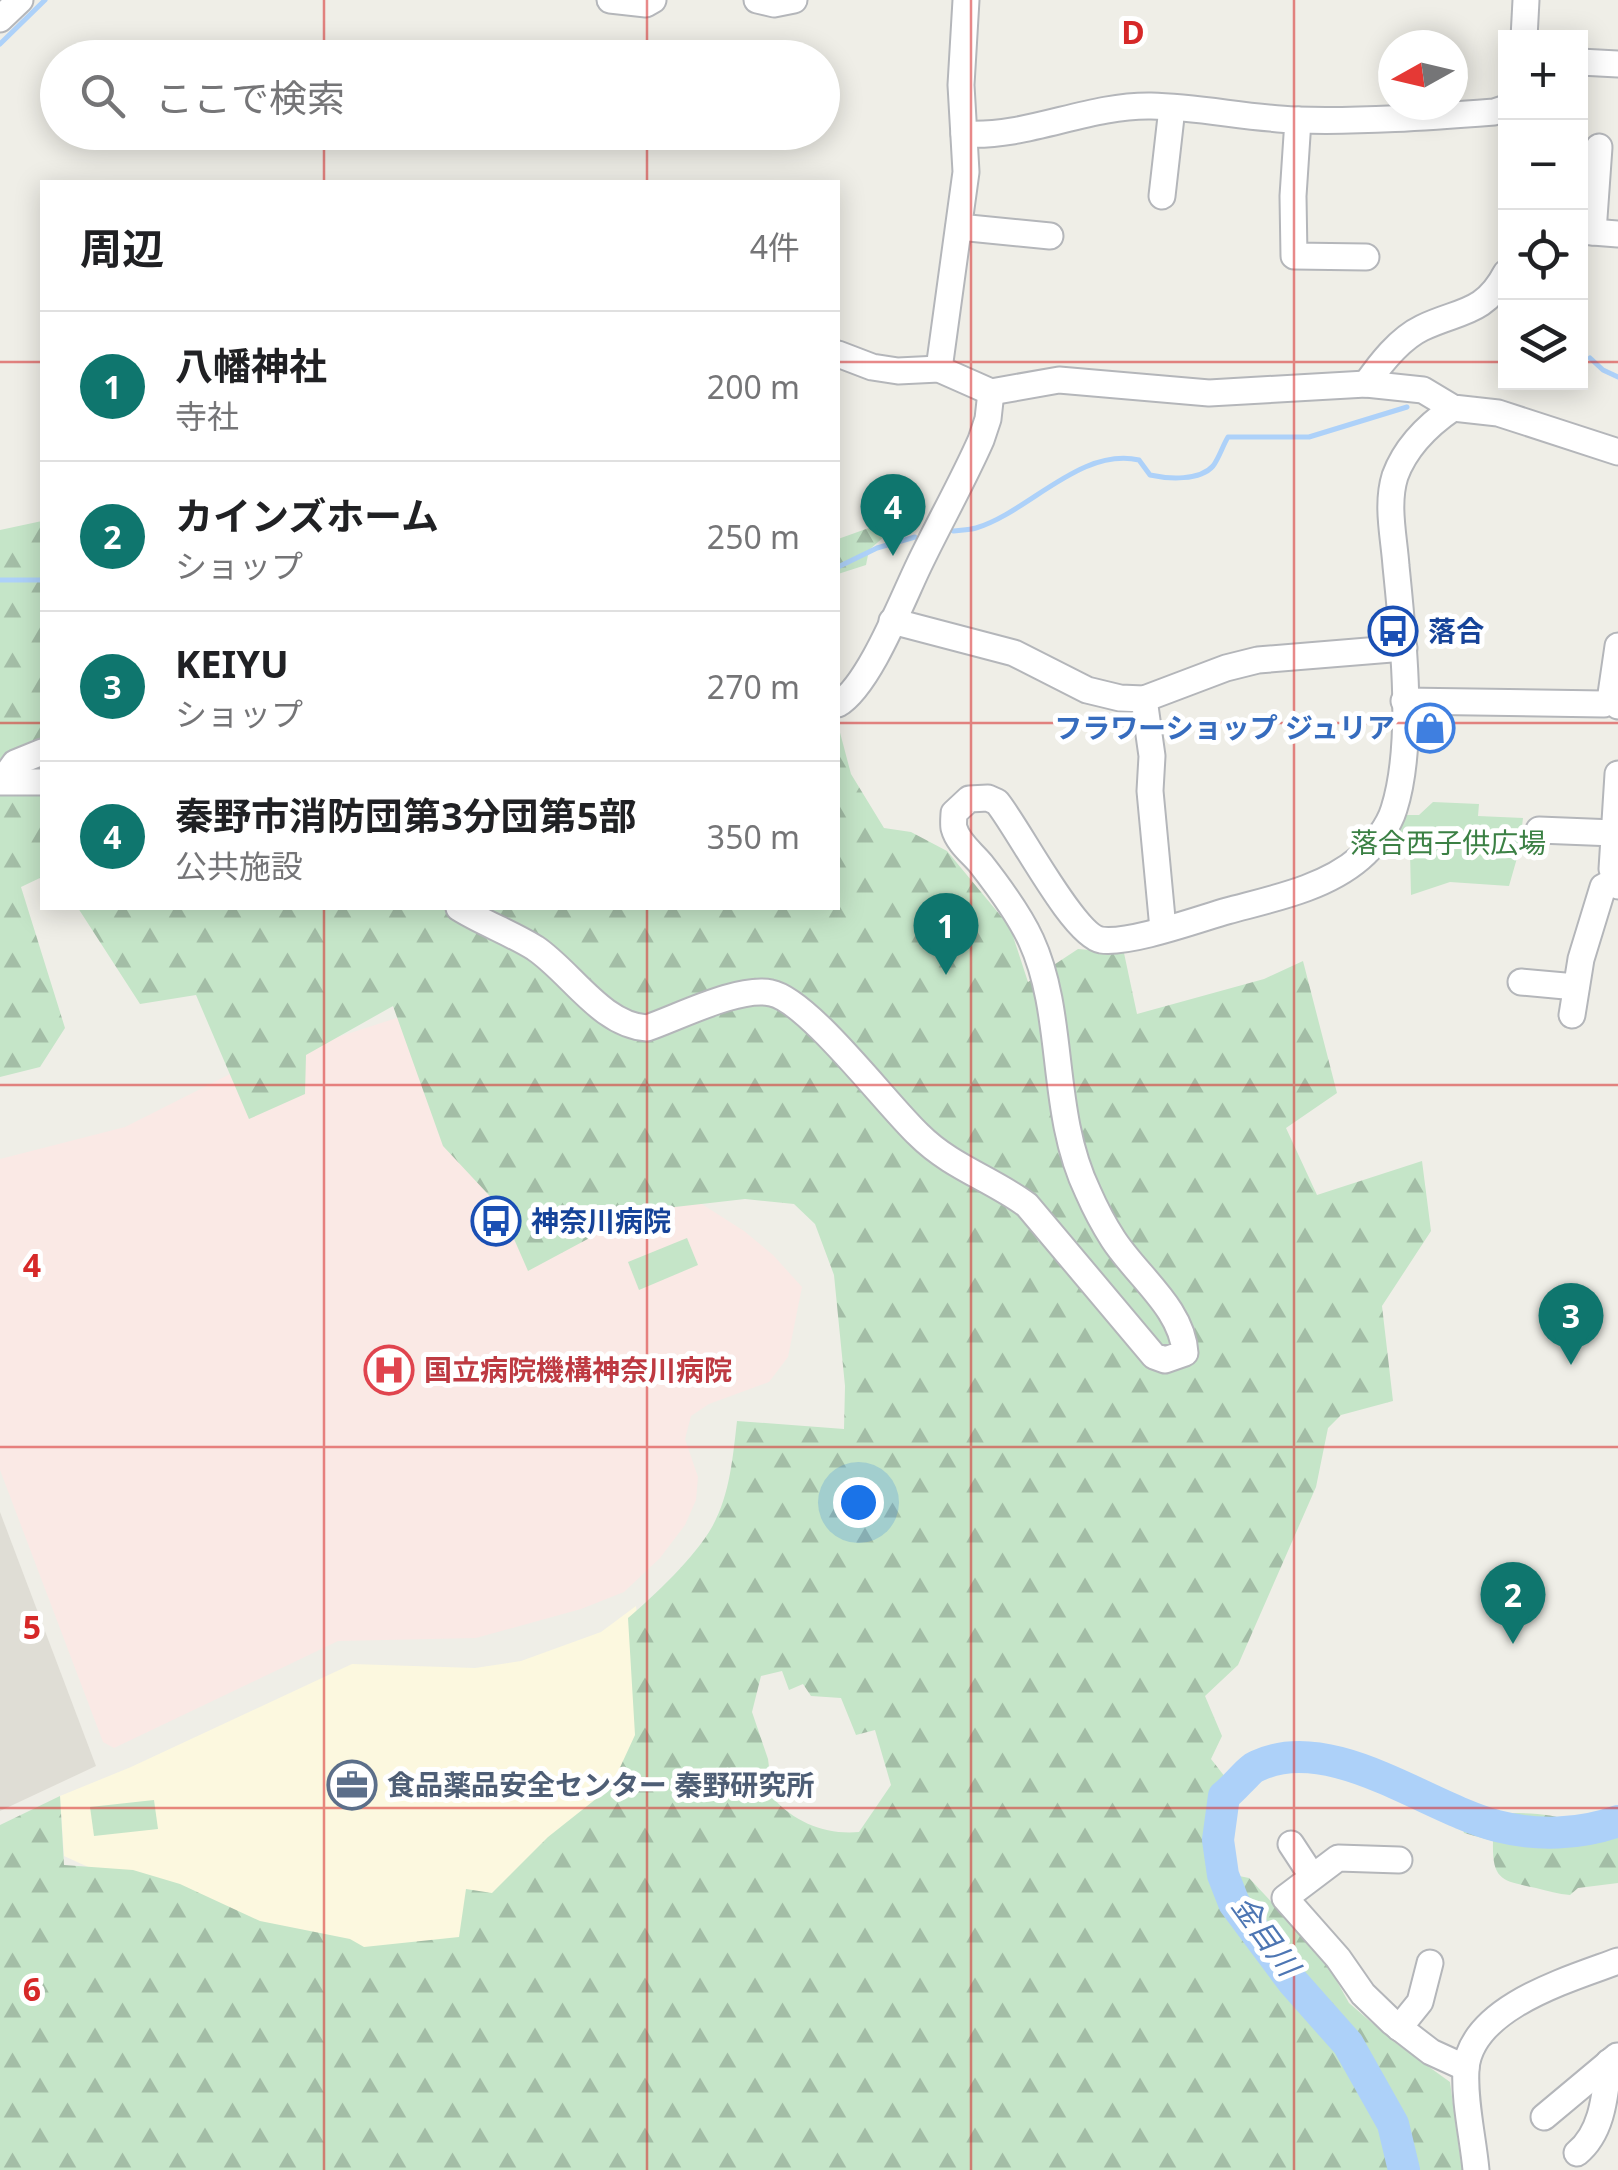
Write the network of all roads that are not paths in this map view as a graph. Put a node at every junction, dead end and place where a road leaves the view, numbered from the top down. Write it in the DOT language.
graph roads {
  1 [pos="20,0"];
  2 [pos="610,0"];
  3 [pos="652,0"];
  4 [pos="757,0"];
  5 [pos="794,0"];
  6 [pos="966,0"];
  7 [pos="1526,0"];
  8 [pos="0,20"];
  9 [pos="1524,30"];
  10 [pos="1588,62"];
  11 [pos="1618,64"];
  12 [pos="1172,108"];
  13 [pos="1498,111"];
  14 [pos="1298,120"];
  15 [pos="964,134"];
  16 [pos="1599,147"];
  17 [pos="1162,196"];
  18 [pos="959,227"];
  19 [pos="1597,232"];
  20 [pos="1050,236"];
  21 [pos="1366,258"];
  22 [pos="1498,287"];
  23 [pos="840,355"];
  24 [pos="939,370"];
  25 [pos="1366,384"];
  26 [pos="991,392"];
  27 [pos="1453,408"];
  28 [pos="1618,452"];
  29 [pos="892,621"];
  30 [pos="962,641"];
  31 [pos="1618,646"];
  32 [pos="1404,648"];
  33 [pos="881,649"];
  34 [pos="1144,699"];
  35 [pos="1404,701"];
  36 [pos="840,702"];
  37 [pos="1617,703"];
  38 [pos="40,753"];
  39 [pos="1618,774"];
  40 [pos="1,781"];
  41 [pos="40,782"];
  42 [pos="1539,830"];
  43 [pos="1614,833"];
  44 [pos="1616,883"];
  45 [pos="463,910"];
  46 [pos="1163,929"];
  47 [pos="1521,982"];
  48 [pos="1576,988"];
  49 [pos="1572,1014"];
  50 [pos="1291,1844"];
  51 [pos="1399,1860"];
  52 [pos="1312,1876"];
  53 [pos="1618,1961"];
  54 [pos="1431,1964"];
  55 [pos="1399,2028"];
  56 [pos="1614,2059"];
  57 [pos="1466,2068"];
  58 [pos="1544,2116"];
  59 [pos="1577,2154"];
  60 [pos="1476,2170"];
  1 -- 8 [label="street"];
  2 -- 3 [label="street"];
  4 -- 5 [label="street"];
  6 -- 15 [label="street"];
  7 -- 9 [label="street"];
  10 -- 11 [label="street"];
  12 -- 14 [label="street"];
  12 -- 15 [label="street"];
  12 -- 17 [label="street"];
  13 -- 14 [label="street"];
  14 -- 21 [label="street"];
  15 -- 18 [label="street"];
  16 -- 19 [label="street"];
  18 -- 20 [label="street"];
  18 -- 24 [label="street"];
  22 -- 25 [label="street"];
  23 -- 24 [label="street"];
  24 -- 26 [label="street"];
  25 -- 26 [label="street"];
  25 -- 27 [label="street"];
  26 -- 29 [label="street"];
  27 -- 28 [label="street"];
  27 -- 32 [label="street"];
  29 -- 30 [label="street"];
  29 -- 33 [label="street"];
  30 -- 33 [label="street"];
  30 -- 34 [label="street"];
  31 -- 37 [label="street"];
  32 -- 34 [label="street"];
  32 -- 35 [label="street"];
  33 -- 36 [label="street"];
  34 -- 46 [label="street"];
  35 -- 37 [label="street"];
  35 -- 46 [label="street"];
  38 -- 40 [label="street"];
  39 -- 43 [label="street"];
  40 -- 41 [label="street"];
  42 -- 43 [label="street"];
  43 -- 44 [label="street"];
  44 -- 48 [label="street"];
  45 -- 46 [label="street"];
  47 -- 48 [label="street"];
  48 -- 49 [label="street"];
  50 -- 52 [label="street"];
  51 -- 52 [label="street"];
  52 -- 55 [label="street"];
  53 -- 57 [label="street"];
  54 -- 55 [label="street"];
  55 -- 57 [label="street"];
  56 -- 58 [label="street"];
  56 -- 59 [label="street"];
  57 -- 60 [label="street"];
}
